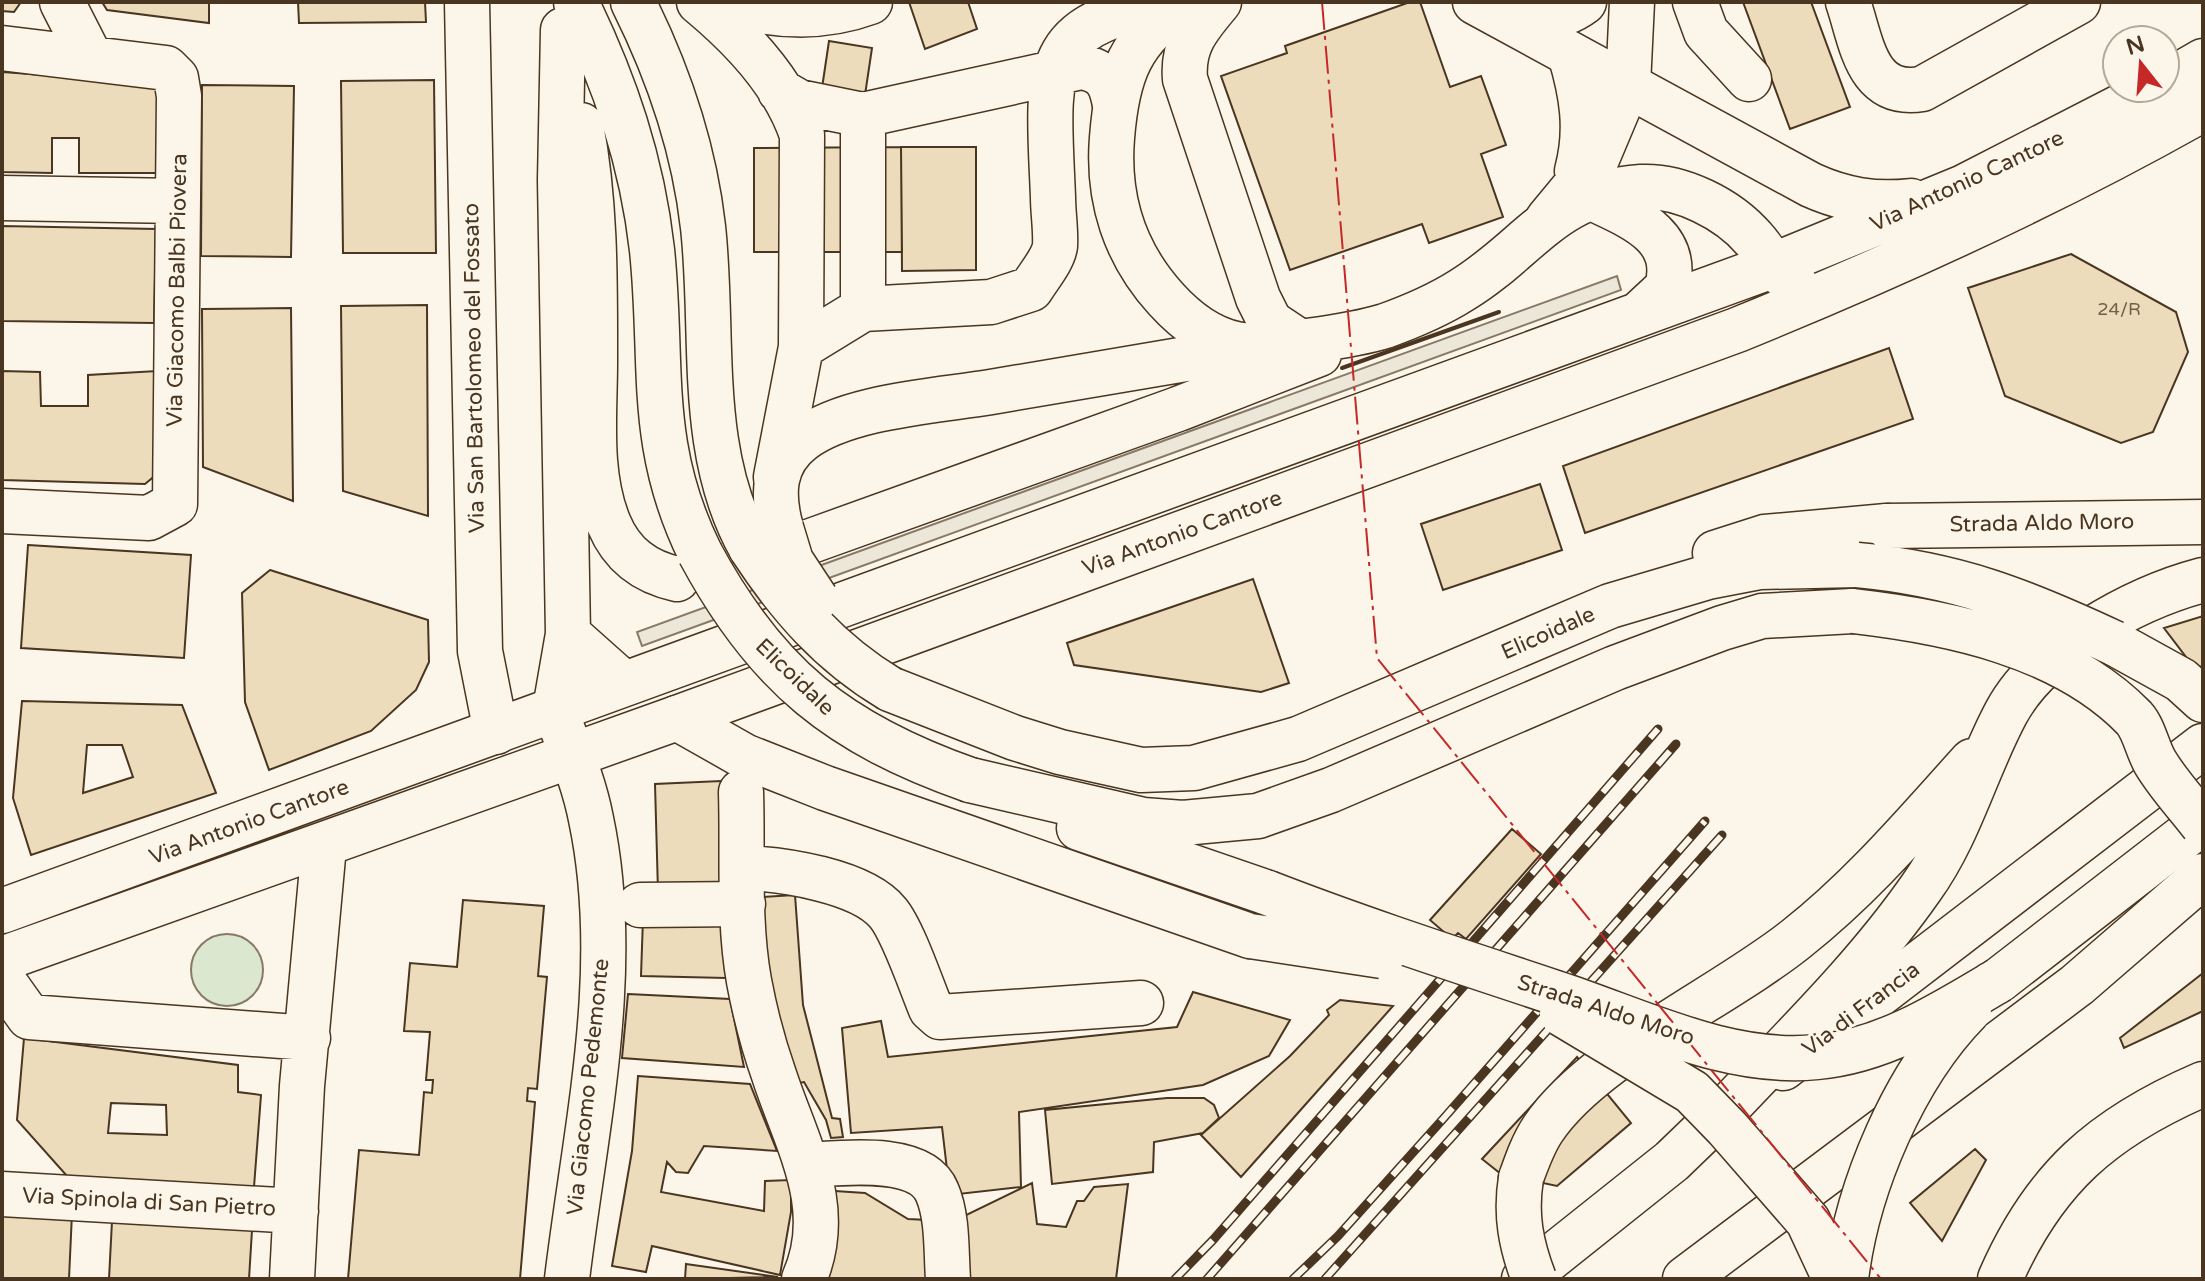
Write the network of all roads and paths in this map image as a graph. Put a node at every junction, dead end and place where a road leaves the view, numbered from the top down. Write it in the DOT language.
graph roads {
  1 [pos="62,2"];
  2 [pos="467,2"];
  3 [pos="633,2"];
  4 [pos="699,2"];
  5 [pos="723,2"];
  6 [pos="870,2"];
  7 [pos="1184,2"];
  8 [pos="1219,2"];
  9 [pos="1584,2"];
  10 [pos="1632,2"];
  11 [pos="1695,2"];
  12 [pos="1848,2"];
  13 [pos="2078,2"];
  14 [pos="1487,8"];
  15 [pos="566,11"];
  16 [pos="2,48"];
  17 [pos="1570,54"];
  18 [pos="90,57"];
  19 [pos="2203,61"];
  20 [pos="1053,72"];
  21 [pos="2181,74"];
  22 [pos="1749,79"];
  23 [pos="1628,85"];
  24 [pos="780,91"];
  25 [pos="2126,104"];
  26 [pos="1115,105"];
  27 [pos="2203,109"];
  28 [pos="863,115"];
  29 [pos="1964,187"];
  30 [pos="2,198"];
  31 [pos="178,201"];
  32 [pos="1571,203"];
  33 [pos="1772,266"];
  34 [pos="1850,284"];
  35 [pos="863,309"];
  36 [pos="1638,315"];
  37 [pos="1384,326"];
  38 [pos="1280,343"];
  39 [pos="801,347"];
  40 [pos="776,477"];
  41 [pos="2,511"];
  42 [pos="2203,522"];
  43 [pos="781,539"];
  44 [pos="688,566"];
  45 [pos="2186,585"];
  46 [pos="1597,612"];
  47 [pos="568,634"];
  48 [pos="623,683"];
  49 [pos="2203,700"];
  50 [pos="555,709"];
  51 [pos="677,718"];
  52 [pos="496,732"];
  53 [pos="1995,735"];
  54 [pos="2203,746"];
  55 [pos="572,756"];
  56 [pos="512,777"];
  57 [pos="970,780"];
  58 [pos="741,792"];
  59 [pos="2203,824"];
  60 [pos="324,846"];
  61 [pos="2203,876"];
  62 [pos="743,886"];
  63 [pos="5,902"];
  64 [pos="640,905"];
  65 [pos="2,959"];
  66 [pos="1493,972"];
  67 [pos="2,979"];
  68 [pos="1999,980"];
  69 [pos="1141,1003"];
  70 [pos="308,1038"];
  71 [pos="2203,1084"];
  72 [pos="1728,1107"];
  73 [pos="1856,1152"];
  74 [pos="809,1165"];
  75 [pos="2,1194"];
  76 [pos="296,1211"];
  77 [pos="292,1279"];
  78 [pos="567,1279"];
  79 [pos="804,1279"];
  80 [pos="948,1279"];
  81 [pos="1524,1279"];
  82 [pos="1534,1279"];
  83 [pos="1685,1279"];
  84 [pos="1840,1279"];
  85 [pos="2000,1279"];
  1 -- 18 [label="main road"];
  2 -- 52 [label="main road, Via San Bartolomeo del Fossato"];
  3 -- 43 [label="main road, Elicoidale"];
  4 -- 24 [label="main road"];
  5 -- 6 [label="main road"];
  7 -- 20 [label="main road"];
  7 -- 26 [label="main road"];
  8 -- 38 [label="main road"];
  9 -- 14 [label="main road"];
  10 -- 23 [label="main road"];
  11 -- 22 [label="main road"];
  12 -- 13 [label="main road"];
  14 -- 17 [label="main road"];
  15 -- 44 [label="main road, Elicoidale"];
  15 -- 44 [label="main road"];
  15 -- 47 [label="main road"];
  16 -- 18 [label="main road, Via Giacomo Balbi Piovera"];
  17 -- 23 [label="main road"];
  17 -- 32 [label="main road"];
  18 -- 31 [label="main road, Via Giacomo Balbi Piovera"];
  19 -- 21 [label="main road"];
  20 -- 26 [label="main road"];
  20 -- 28 [label="main road"];
  20 -- 35 [label="main road"];
  23 -- 29 [label="main road"];
  23 -- 32 [label="main road"];
  24 -- 28 [label="main road"];
  24 -- 39 [label="main road"];
  25 -- 29 [label="main road, Via Antonio Cantore"];
  26 -- 38 [label="main road"];
  27 -- 34 [label="main road, Via Antonio Cantore"];
  28 -- 35 [label="main road"];
  29 -- 33 [label="main road, Via Antonio Cantore"];
  30 -- 31 [label="main road"];
  31 -- 41 [label="main road, Via Giacomo Balbi Piovera"];
  32 -- 33 [label="main road"];
  32 -- 36 [label="main road"];
  32 -- 37 [label="main road"];
  33 -- 34 [label="main road, Via Antonio Cantore"];
  33 -- 36 [label="main road, Via Antonio Cantore"];
  34 -- 51 [label="main road, Via Antonio Cantore"];
  35 -- 39 [label="main road"];
  36 -- 48 [label="main road, Via Antonio Cantore"];
  37 -- 38 [label="main road"];
  37 -- 43 [label="main road"];
  38 -- 40 [label="main road"];
  39 -- 40 [label="main road"];
  40 -- 43 [label="main road"];
  42 -- 46 [label="main road, Strada Aldo Moro, bridge"];
  43 -- 46 [label="main road, Elicoidale, bridge"];
  44 -- 57 [label="main road, Elicoidale, bridge"];
  45 -- 53 [label="main road"];
  46 -- 49 [label="main road, Elicoidale, bridge"];
  47 -- 48 [label="main road"];
  47 -- 50 [label="main road"];
  48 -- 50 [label="main road, Via Antonio Cantore"];
  48 -- 51 [label="main road"];
  50 -- 52 [label="main road, Via Antonio Cantore"];
  50 -- 55 [label="main road, Via Giacomo Pedemonte"];
  51 -- 55 [label="main road, Via Antonio Cantore"];
  51 -- 66 [label="main road, bridge"];
  52 -- 56 [label="main road"];
  52 -- 63 [label="main road, Via Antonio Cantore"];
  53 -- 72 [label="main road"];
  53 -- 82 [label="main road, bridge"];
  54 -- 72 [label="main road, Via di Francia"];
  55 -- 56 [label="main road, Via Antonio Cantore"];
  55 -- 78 [label="main road, Via Giacomo Pedemonte"];
  56 -- 60 [label="main road, Via Antonio Cantore"];
  57 -- 59 [label="main road, bridge"];
  57 -- 66 [label="main road, Strada Aldo Moro, bridge"];
  58 -- 62 [label="main road"];
  59 -- 68 [label="main road, Strada Aldo Moro"];
  60 -- 65 [label="main road, Via Antonio Cantore"];
  60 -- 70 [label="main road"];
  61 -- 73 [label="main road"];
  62 -- 64 [label="main road"];
  62 -- 69 [label="main road"];
  62 -- 74 [label="main road"];
  66 -- 68 [label="main road, Strada Aldo Moro, bridge"];
  66 -- 84 [label="main road, bridge"];
  67 -- 70 [label="main road"];
  68 -- 84 [label="main road, bridge"];
  70 -- 76 [label="main road"];
  71 -- 85 [label="main road"];
  72 -- 81 [label="main road, Via di Francia"];
  73 -- 83 [label="main road"];
  73 -- 84 [label="main road"];
  74 -- 79 [label="main road"];
  74 -- 80 [label="main road"];
  75 -- 76 [label="main road, Via Spinola di San Pietro"];
  76 -- 77 [label="main road"];
}
